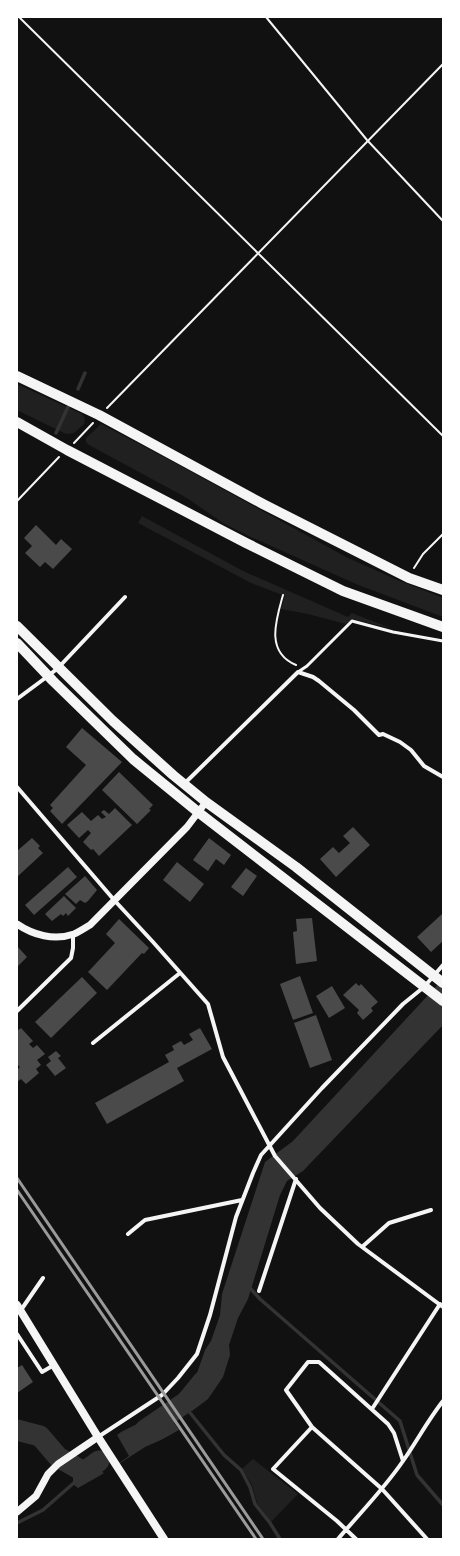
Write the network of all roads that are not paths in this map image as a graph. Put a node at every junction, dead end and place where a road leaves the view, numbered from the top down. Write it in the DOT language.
graph roads {
  1 [pos="17,376"];
  2 [pos="17,422"];
  3 [pos="443,590"];
  4 [pos="125,597"];
  5 [pos="17,626"];
  6 [pos="443,627"];
  7 [pos="443,641"];
  8 [pos="17,643"];
  9 [pos="58,668"];
  10 [pos="300,671"];
  11 [pos="48,676"];
  12 [pos="17,699"];
  13 [pos="443,777"];
  14 [pos="183,784"];
  15 [pos="17,787"];
  16 [pos="206,802"];
  17 [pos="198,812"];
  18 [pos="115,901"];
  19 [pos="17,924"];
  20 [pos="73,934"];
  21 [pos="443,965"];
  22 [pos="180,973"];
  23 [pos="433,975"];
  24 [pos="443,983"];
  25 [pos="424,987"];
  26 [pos="443,1001"];
  27 [pos="17,1011"];
  28 [pos="93,1043"];
  29 [pos="269,1146"];
  30 [pos="296,1179"];
  31 [pos="242,1200"];
  32 [pos="431,1210"];
  33 [pos="128,1234"];
  34 [pos="362,1247"];
  35 [pos="42,1278"];
  36 [pos="259,1291"];
  37 [pos="441,1305"];
  38 [pos="19,1308"];
  39 [pos="17,1334"];
  40 [pos="54,1365"];
  41 [pos="443,1401"];
  42 [pos="373,1407"];
  43 [pos="312,1427"];
  44 [pos="99,1439"];
  45 [pos="404,1459"];
  46 [pos="382,1489"];
  47 [pos="17,1512"];
  48 [pos="346,1530"];
  49 [pos="164,1539"];
  50 [pos="338,1539"];
  51 [pos="356,1539"];
  52 [pos="426,1539"];
  1 -- 3 [label="main road"];
  2 -- 6 [label="main road"];
  4 -- 9 [label="street"];
  5 -- 9 [label="main road"];
  7 -- 10 [label="lane"];
  8 -- 11 [label="main road"];
  9 -- 11 [label="street"];
  9 -- 14 [label="main road"];
  10 -- 13 [label="street"];
  10 -- 14 [label="street"];
  11 -- 12 [label="street"];
  11 -- 17 [label="main road"];
  14 -- 16 [label="main road"];
  15 -- 18 [label="street"];
  16 -- 17 [label="street"];
  16 -- 23 [label="main road"];
  17 -- 18 [label="street"];
  17 -- 25 [label="main road"];
  18 -- 20 [label="street"];
  18 -- 22 [label="street"];
  19 -- 20 [label="street"];
  20 -- 27 [label="street"];
  21 -- 23 [label="street"];
  22 -- 28 [label="street"];
  22 -- 29 [label="street"];
  23 -- 24 [label="main road"];
  23 -- 25 [label="street"];
  25 -- 26 [label="main road"];
  25 -- 29 [label="street"];
  29 -- 30 [label="street"];
  29 -- 31 [label="street"];
  30 -- 34 [label="street"];
  30 -- 36 [label="street"];
  31 -- 33 [label="street"];
  31 -- 44 [label="street"];
  32 -- 34 [label="street"];
  34 -- 37 [label="street"];
  35 -- 38 [label="street"];
  37 -- 42 [label="street"];
  38 -- 40 [label="main road"];
  39 -- 40 [label="street"];
  40 -- 44 [label="main road"];
  41 -- 45 [label="street"];
  42 -- 43 [label="street"];
  42 -- 45 [label="street"];
  43 -- 46 [label="street"];
  43 -- 48 [label="street"];
  44 -- 47 [label="street"];
  44 -- 49 [label="main road"];
  45 -- 46 [label="street"];
  46 -- 48 [label="street"];
  46 -- 52 [label="street"];
  48 -- 50 [label="street"];
  48 -- 51 [label="street"];
}
